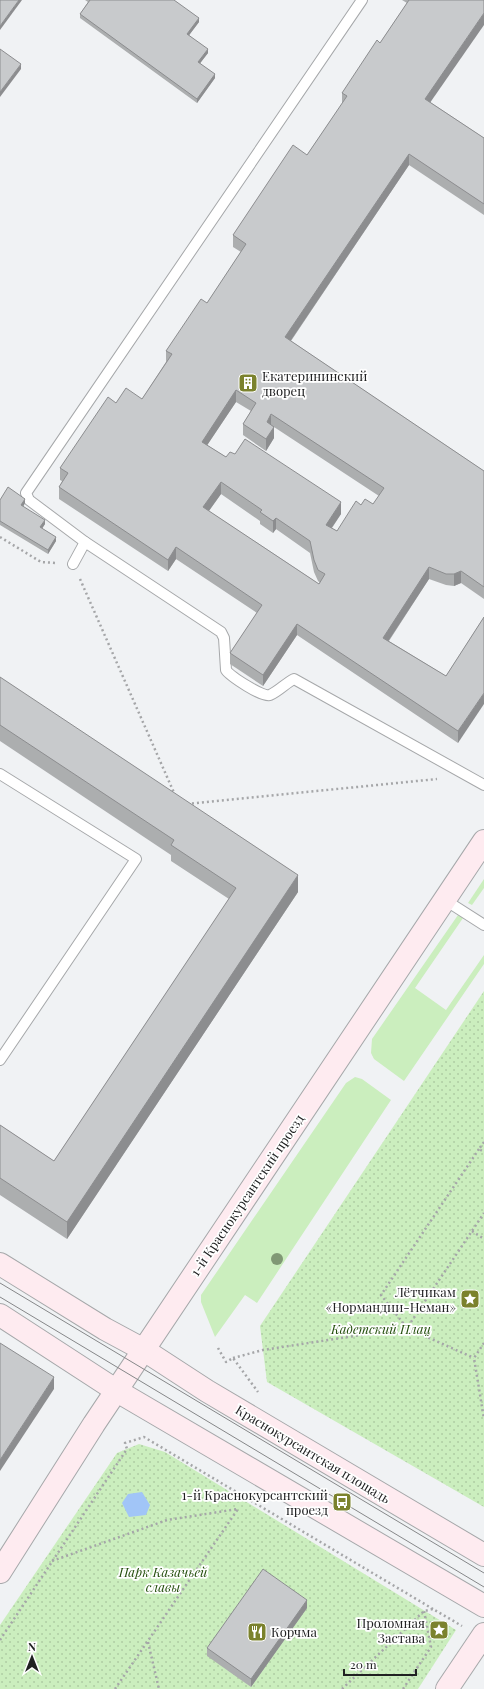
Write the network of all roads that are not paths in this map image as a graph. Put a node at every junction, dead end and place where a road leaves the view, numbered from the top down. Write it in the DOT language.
graph roads {
  1 [pos="362,0"];
  2 [pos="85,542"];
  3 [pos="73,564"];
  4 [pos="0,774"];
  5 [pos="484,785"];
  6 [pos="484,841"];
  7 [pos="445,900"];
  8 [pos="484,925"];
  9 [pos="0,1060"];
  10 [pos="0,1264"];
  11 [pos="0,1315"];
  12 [pos="144,1350"];
  13 [pos="117,1391"];
  14 [pos="484,1555"];
  15 [pos="0,1572"];
  16 [pos="484,1606"];
  17 [pos="483,1636"];
  18 [pos="447,1689"];
  1 -- 2 [label="lane"];
  2 -- 3 [label="lane"];
  2 -- 5 [label="lane"];
  4 -- 9 [label="lane"];
  6 -- 7 [label="main road, 1-й Краснокурсантский проезд"];
  7 -- 8 [label="lane"];
  7 -- 12 [label="main road, 1-й Краснокурсантский проезд"];
  10 -- 12 [label="main road, Краснокурсантская площадь"];
  11 -- 13 [label="main road"];
  12 -- 13 [label="main road, 1-й Краснокурсантский проезд"];
  12 -- 14 [label="main road, Краснокурсантская площадь"];
  13 -- 15 [label="main road, 1-й Краснокурсантский проезд"];
  13 -- 16 [label="main road"];
  17 -- 18 [label="main road"];
}
